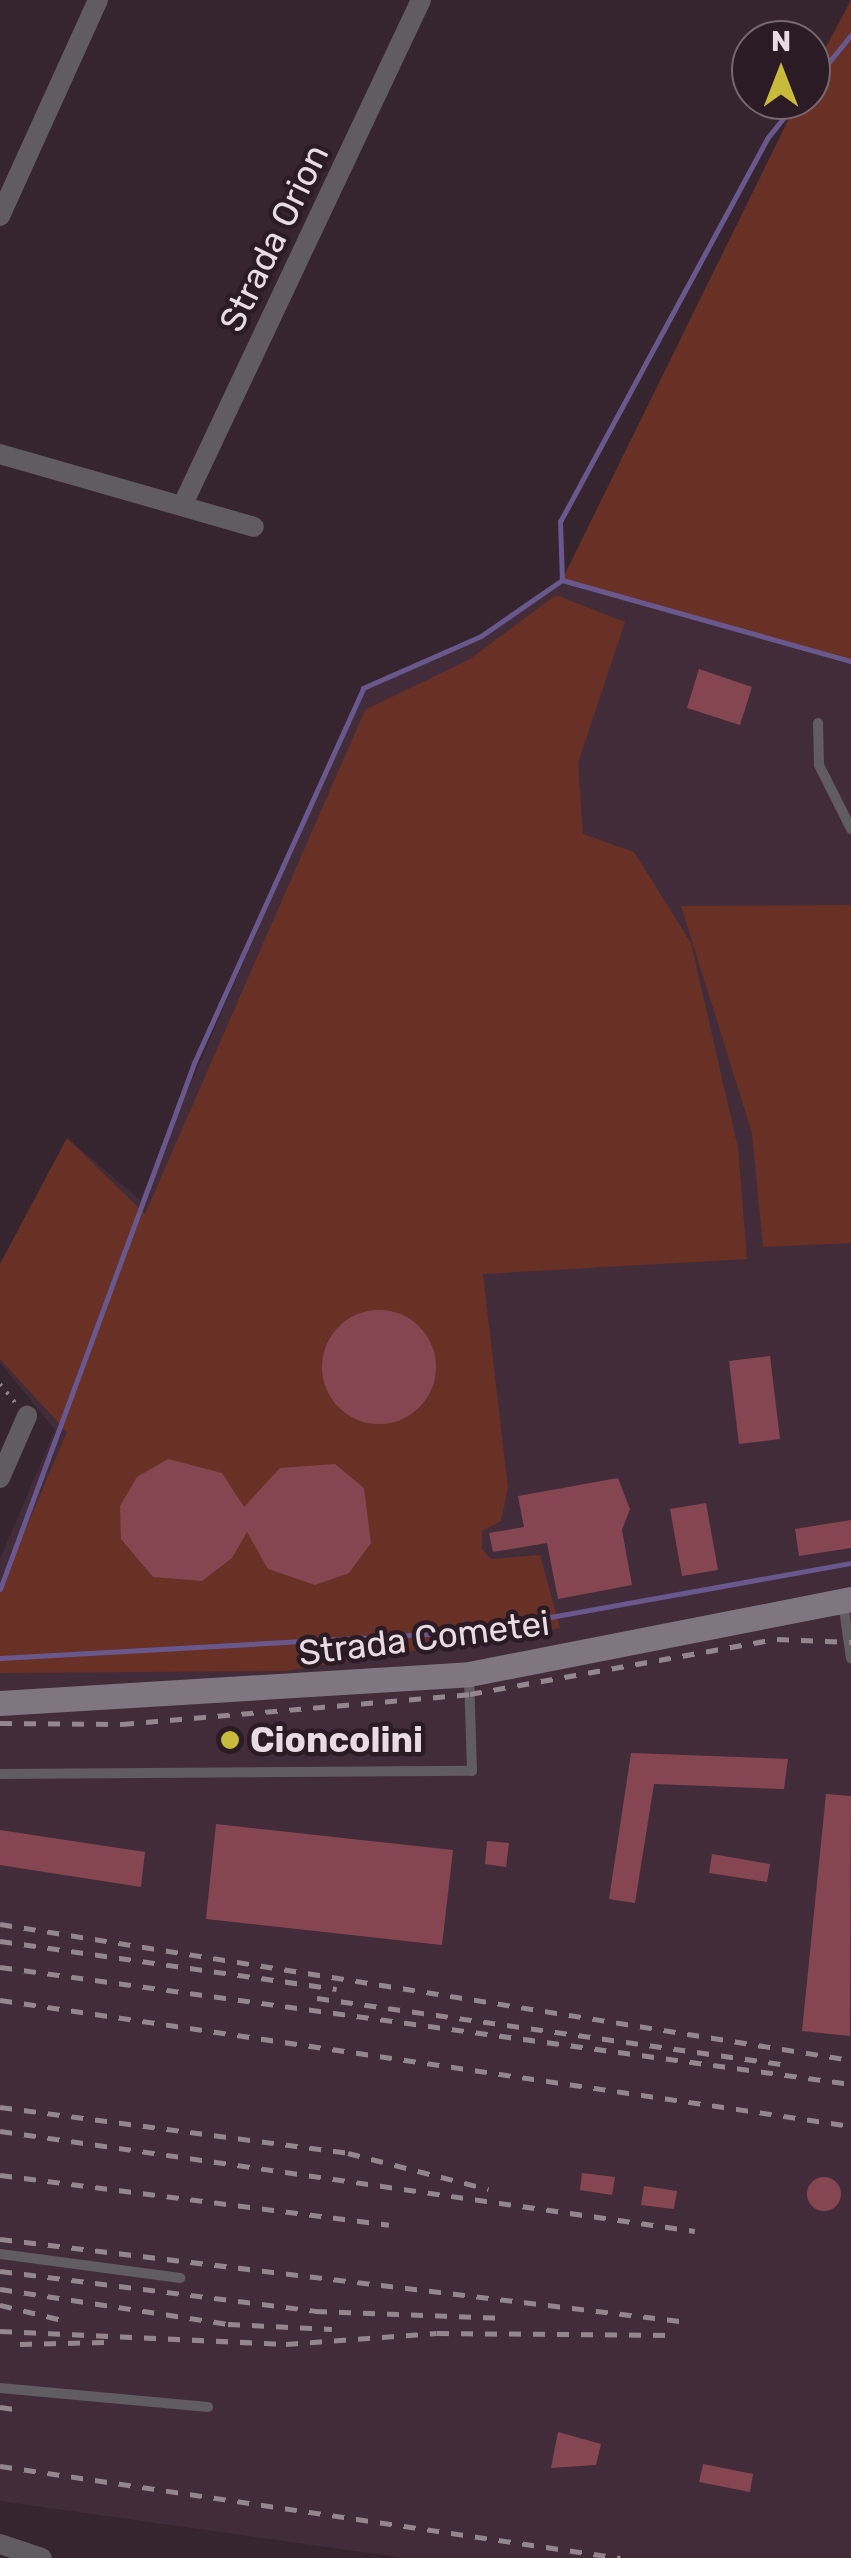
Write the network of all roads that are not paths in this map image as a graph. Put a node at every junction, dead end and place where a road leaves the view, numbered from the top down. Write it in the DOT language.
graph roads {
  1 [pos="98,0"];
  2 [pos="421,0"];
  3 [pos="0,216"];
  4 [pos="0,454"];
  5 [pos="184,502"];
  6 [pos="254,527"];
  7 [pos="818,723"];
  8 [pos="851,828"];
  9 [pos="27,1416"];
  10 [pos="0,1478"];
  11 [pos="847,1600"];
  12 [pos="851,1658"];
  13 [pos="469,1674"];
  14 [pos="0,1703"];
  15 [pos="0,1774"];
  16 [pos="0,2254"];
  17 [pos="180,2278"];
  18 [pos="0,2388"];
  19 [pos="208,2407"];
  20 [pos="0,2544"];
  21 [pos="42,2558"];
  1 -- 3 [label="street"];
  2 -- 5 [label="street, Strada Orion"];
  4 -- 5 [label="street"];
  5 -- 6 [label="street"];
  7 -- 8 [label="lane"];
  9 -- 10 [label="street"];
  11 -- 12 [label="lane"];
  11 -- 13 [label="street, Strada Cometei"];
  13 -- 14 [label="street, Strada Cometei"];
  13 -- 15 [label="lane"];
  16 -- 17 [label="lane"];
  18 -- 19 [label="lane"];
  20 -- 21 [label="street"];
}
